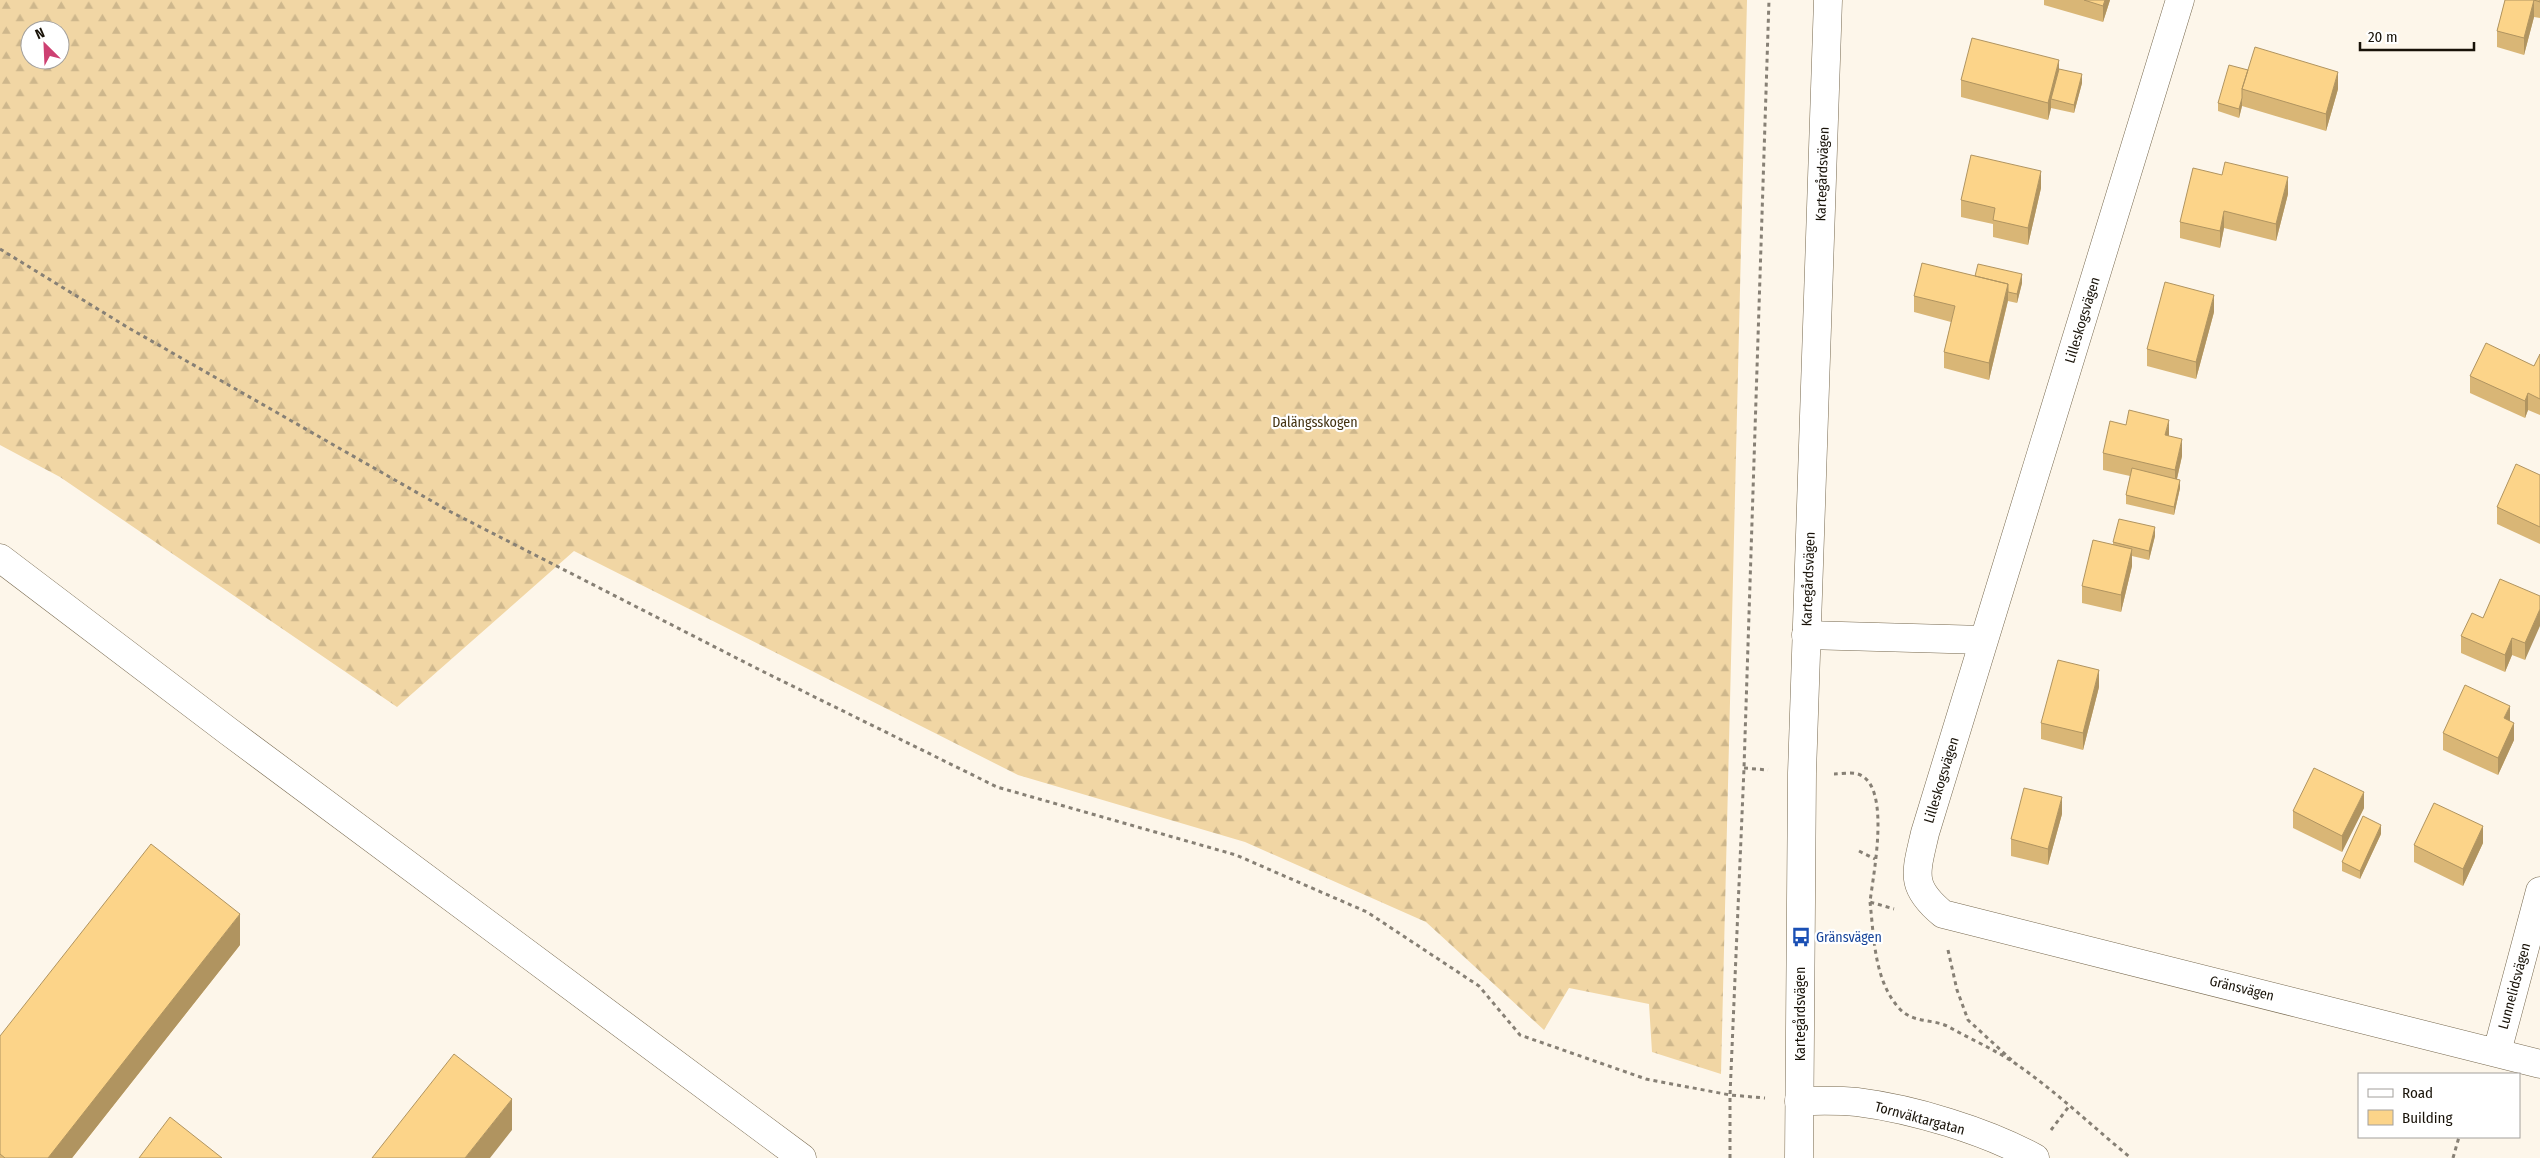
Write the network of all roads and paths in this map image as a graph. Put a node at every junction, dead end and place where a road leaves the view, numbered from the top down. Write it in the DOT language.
graph roads {
  1 [pos="1769,0"];
  2 [pos="1828,0"];
  3 [pos="2180,0"];
  4 [pos="0,249"];
  5 [pos="0,558"];
  6 [pos="1806,636"];
  7 [pos="1984,640"];
  8 [pos="1744,768"];
  9 [pos="1802,773"];
  10 [pos="1859,851"];
  11 [pos="1875,858"];
  12 [pos="2540,891"];
  13 [pos="1870,902"];
  14 [pos="1944,914"];
  15 [pos="2497,1052"];
  16 [pos="2017,1064"];
  17 [pos="2540,1064"];
  18 [pos="1730,1094"];
  19 [pos="1799,1100"];
  20 [pos="2459,1138"];
  21 [pos="802,1158"];
  22 [pos="1730,1158"];
  23 [pos="1799,1158"];
  24 [pos="2035,1158"];
  25 [pos="2131,1158"];
  26 [pos="2453,1158"];
  1 -- 8 [label="path"];
  2 -- 6 [label="street, Kartegårdsvägen"];
  3 -- 7 [label="street, Lilleskogsvägen"];
  4 -- 18 [label="path"];
  5 -- 21 [label="street"];
  6 -- 7 [label="street"];
  6 -- 9 [label="street, Kartegårdsvägen"];
  7 -- 14 [label="street, Lilleskogsvägen"];
  8 -- 9 [label="path"];
  8 -- 18 [label="path"];
  9 -- 11 [label="path"];
  9 -- 19 [label="street, Kartegårdsvägen"];
  10 -- 11 [label="path"];
  11 -- 13 [label="path"];
  12 -- 15 [label="street, Lunnelidsvägen"];
  13 -- 14 [label="path"];
  13 -- 16 [label="path"];
  14 -- 15 [label="street, Gränsvägen"];
  14 -- 16 [label="path"];
  15 -- 17 [label="street, Gränsvägen"];
  16 -- 25 [label="path"];
  18 -- 19 [label="path"];
  18 -- 22 [label="path"];
  19 -- 23 [label="street, Kartegårdsvägen"];
  19 -- 24 [label="street, Tornväktargatan"];
  20 -- 26 [label="path"];
}
